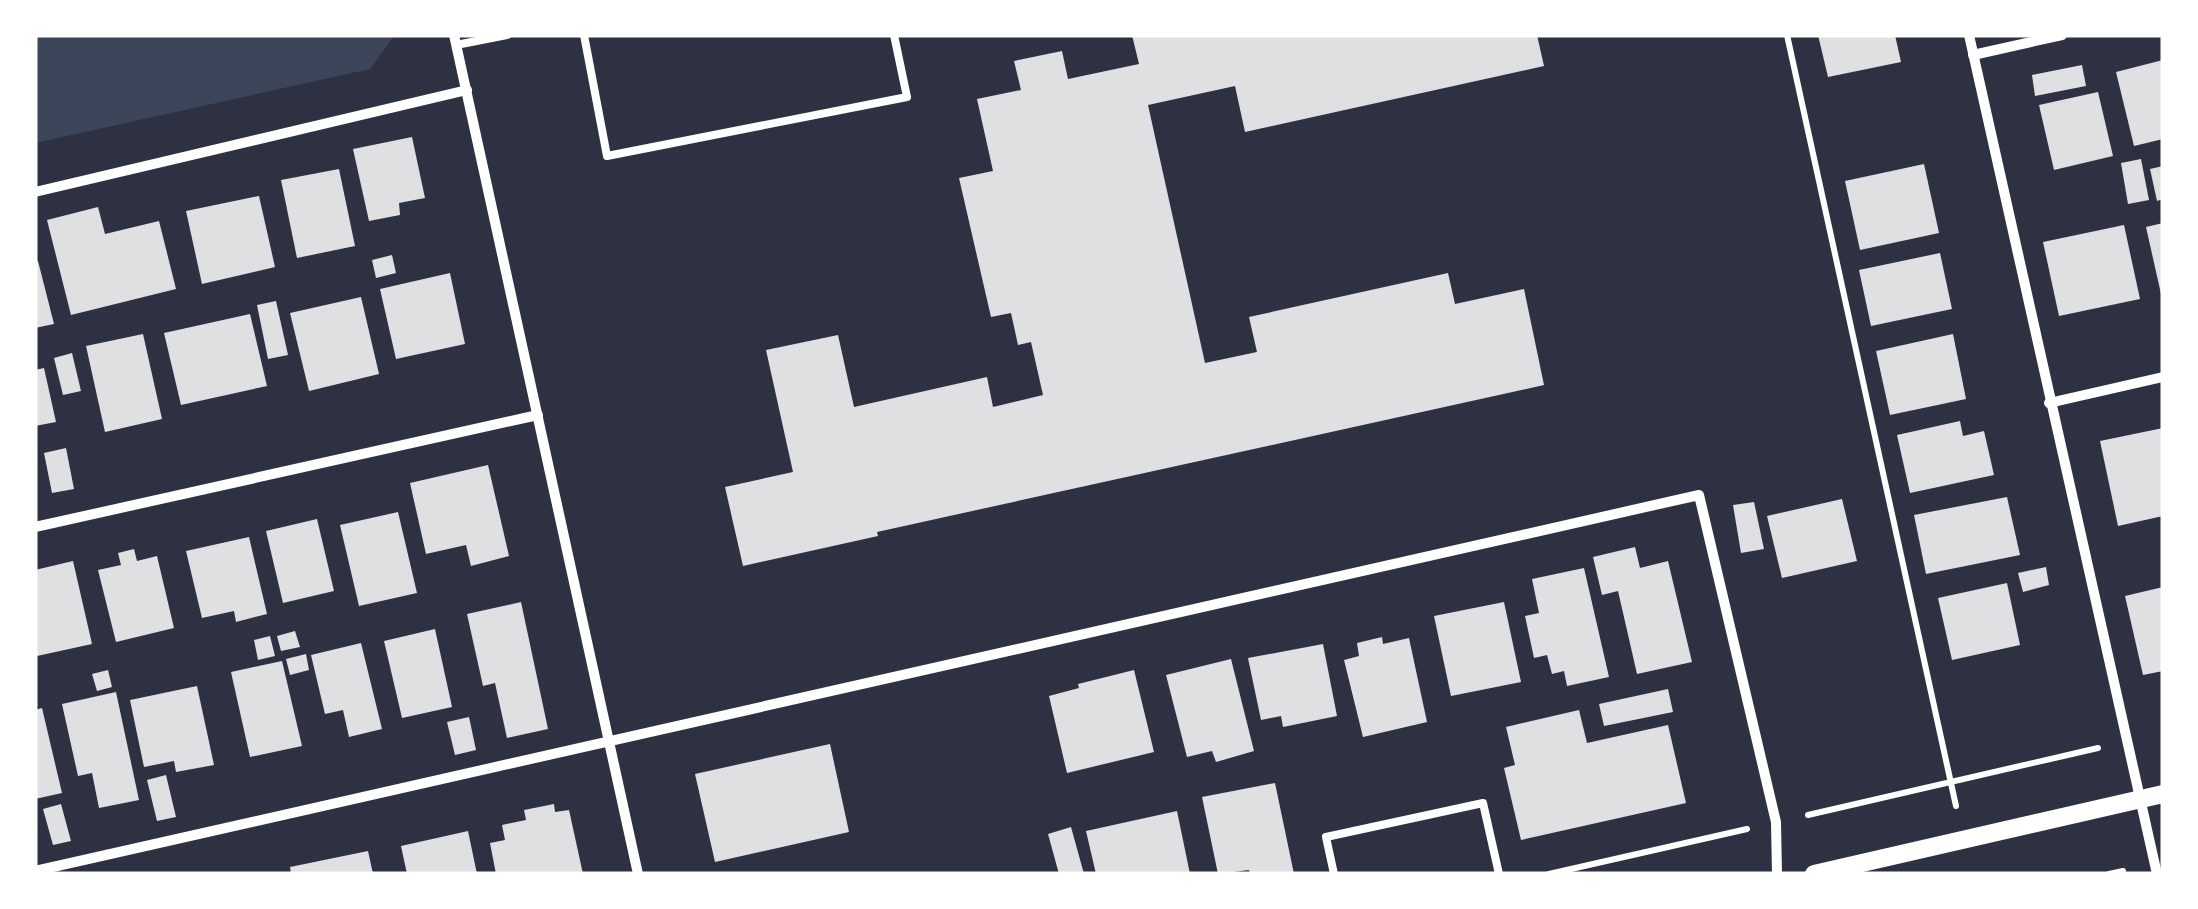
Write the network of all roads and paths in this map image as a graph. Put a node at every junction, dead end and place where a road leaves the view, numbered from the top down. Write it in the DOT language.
graph roads {
  1 [pos="507,35"];
  2 [pos="584,35"];
  3 [pos="894,35"];
  4 [pos="1787,35"];
  5 [pos="1969,35"];
  6 [pos="2062,35"];
  7 [pos="455,40"];
  8 [pos="1973,55"];
  9 [pos="467,90"];
  10 [pos="35,192"];
  11 [pos="2163,378"];
  12 [pos="2049,403"];
  13 [pos="538,415"];
  14 [pos="35,527"];
  15 [pos="2129,741"];
  16 [pos="610,743"];
  17 [pos="1951,783"];
  18 [pos="2163,794"];
  19 [pos="2142,799"];
  20 [pos="1964,842"];
  21 [pos="35,871"];
  22 [pos="638,874"];
  23 [pos="1334,874"];
  24 [pos="1499,874"];
  25 [pos="1777,874"];
  26 [pos="1814,874"];
  27 [pos="2157,874"];
  1 -- 7 [label="lane"];
  2 -- 3 [label="lane"];
  4 -- 17 [label="path"];
  5 -- 8 [label="street"];
  6 -- 8 [label="street"];
  7 -- 9 [label="street"];
  8 -- 12 [label="street"];
  9 -- 10 [label="street"];
  9 -- 13 [label="street"];
  11 -- 12 [label="street"];
  12 -- 15 [label="street"];
  13 -- 14 [label="street"];
  13 -- 16 [label="street"];
  15 -- 17 [label="path"];
  15 -- 19 [label="street"];
  16 -- 21 [label="street"];
  16 -- 22 [label="street"];
  16 -- 25 [label="street"];
  17 -- 20 [label="path"];
  18 -- 19 [label="street"];
  19 -- 20 [label="street"];
  19 -- 27 [label="street"];
  20 -- 26 [label="street"];
  23 -- 24 [label="lane"];
}
